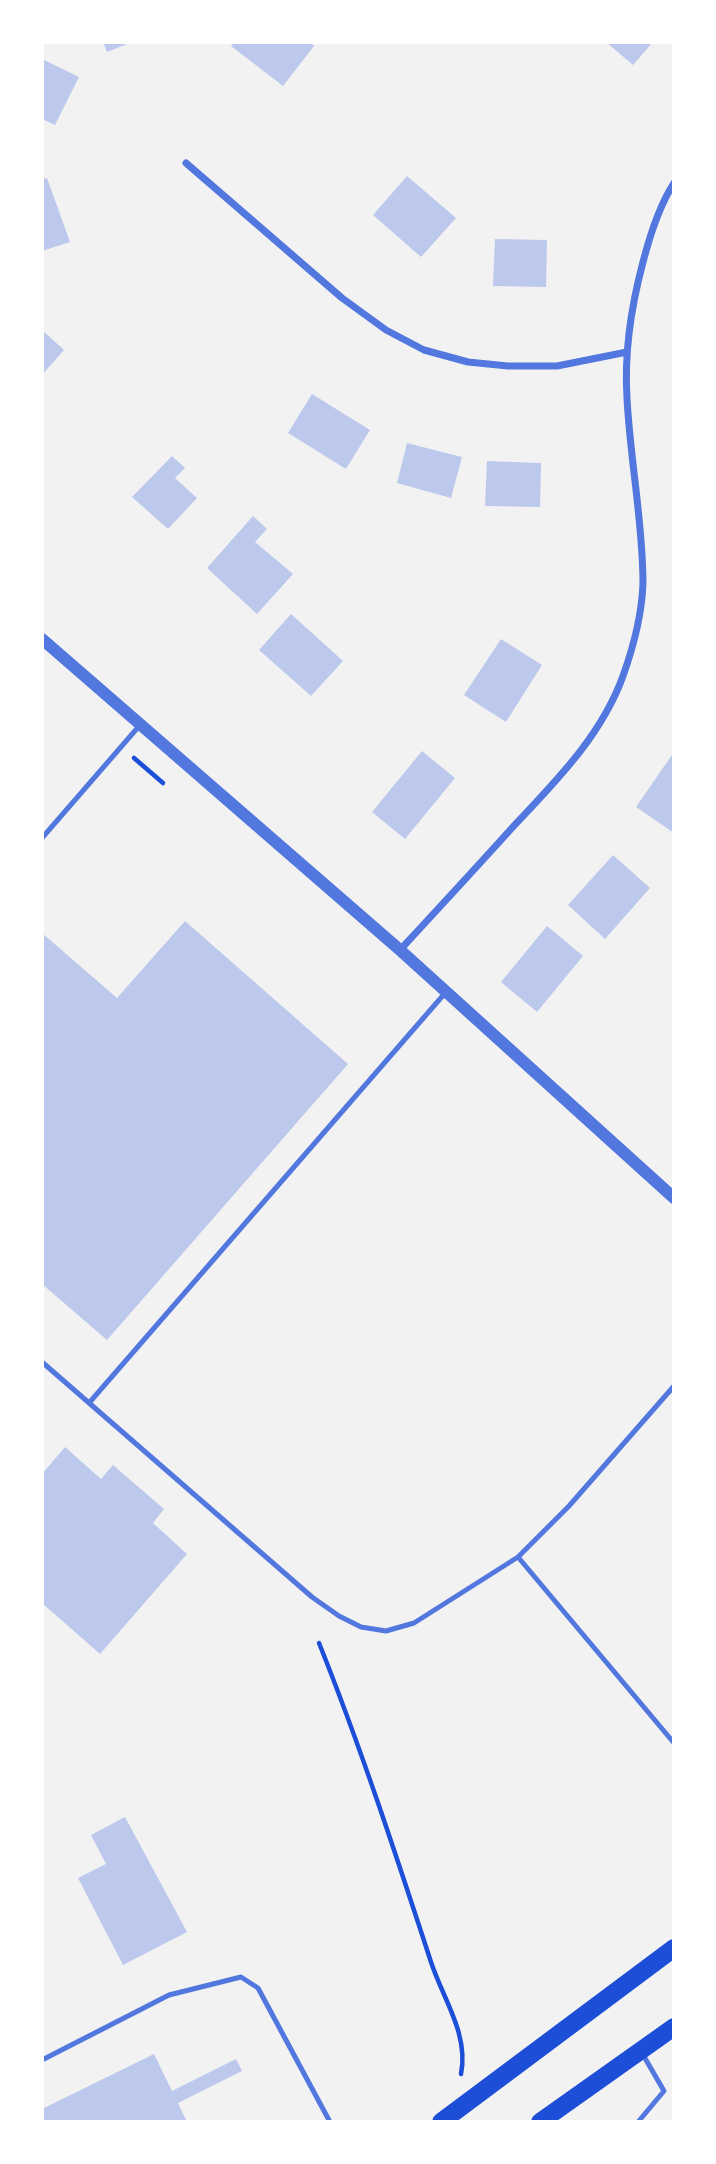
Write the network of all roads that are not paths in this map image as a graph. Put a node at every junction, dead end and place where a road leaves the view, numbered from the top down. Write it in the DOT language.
graph roads {
  1 [pos="186,163"];
  2 [pos="674,183"];
  3 [pos="626,352"];
  4 [pos="42,639"];
  5 [pos="140,725"];
  6 [pos="42,838"];
  7 [pos="400,950"];
  8 [pos="446,992"];
  9 [pos="674,1198"];
  10 [pos="42,1362"];
  11 [pos="674,1385"];
  12 [pos="89,1403"];
  13 [pos="518,1557"];
  14 [pos="674,1743"];
  15 [pos="674,1948"];
  16 [pos="674,2026"];
  17 [pos="641,2051"];
  18 [pos="42,2060"];
  19 [pos="674,2089"];
  20 [pos="664,2091"];
  21 [pos="330,2122"];
  22 [pos="441,2122"];
  23 [pos="540,2122"];
  24 [pos="638,2122"];
  1 -- 3 [label="street"];
  2 -- 3 [label="street"];
  3 -- 7 [label="street"];
  4 -- 5 [label="street"];
  5 -- 6 [label="lane"];
  5 -- 7 [label="street"];
  7 -- 8 [label="street"];
  8 -- 9 [label="street"];
  8 -- 12 [label="lane"];
  10 -- 12 [label="lane"];
  11 -- 13 [label="lane"];
  12 -- 13 [label="lane"];
  13 -- 14 [label="lane"];
  15 -- 22 [label="main road"];
  16 -- 17 [label="main road"];
  17 -- 20 [label="lane"];
  17 -- 23 [label="main road"];
  18 -- 21 [label="lane"];
  19 -- 20 [label="lane"];
  20 -- 24 [label="lane"];
}
